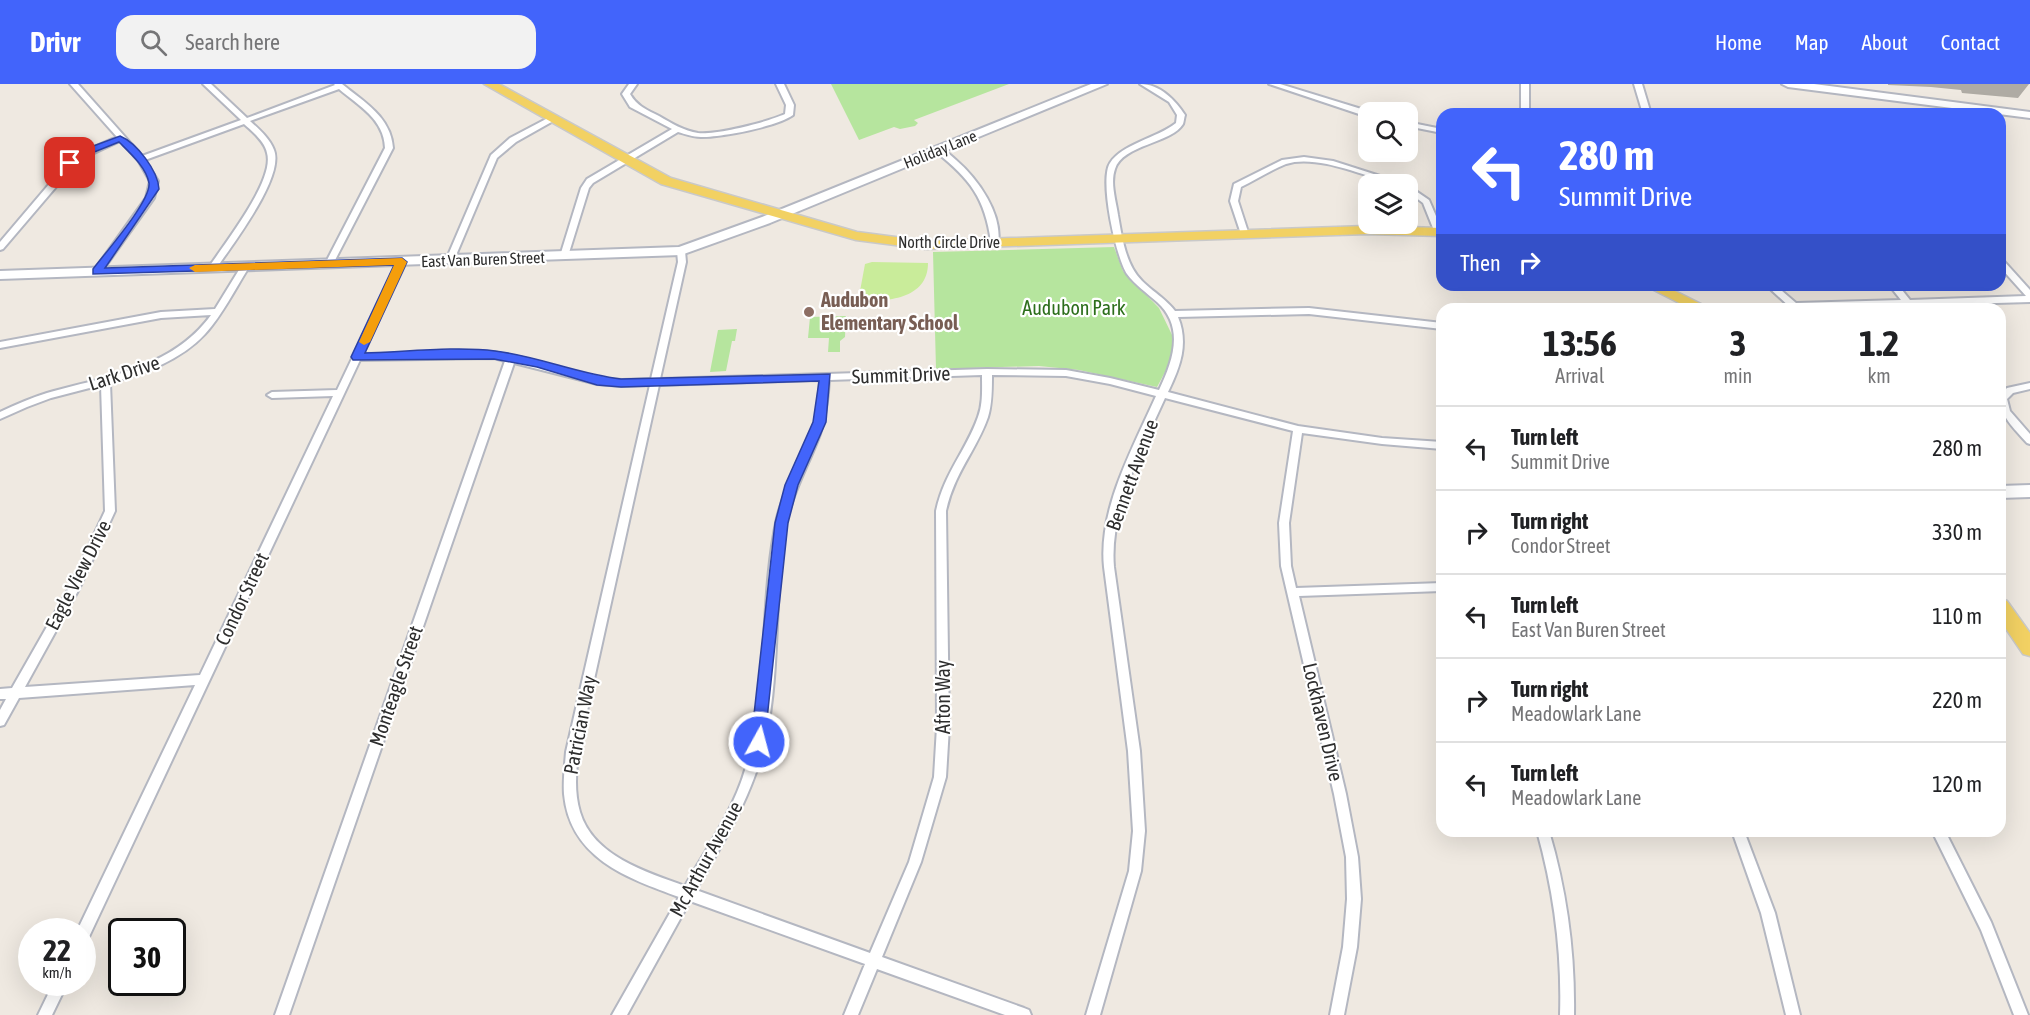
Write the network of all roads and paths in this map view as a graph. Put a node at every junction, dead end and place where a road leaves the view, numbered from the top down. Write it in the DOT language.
graph roads {
  1 [pos="74,84"];
  2 [pos="207,84"];
  3 [pos="490,84"];
  4 [pos="633,84"];
  5 [pos="780,84"];
  6 [pos="1144,84"];
  7 [pos="1273,84"];
  8 [pos="1525,84"];
  9 [pos="1638,84"];
  10 [pos="1788,84"];
  11 [pos="339,85"];
  12 [pos="1095,85"];
  13 [pos="1525,108"];
  14 [pos="1645,108"];
  15 [pos="1975,108"];
  16 [pos="1358,111"];
  17 [pos="2006,112"];
  18 [pos="2030,115"];
  19 [pos="551,120"];
  20 [pos="243,121"];
  21 [pos="1418,126"];
  22 [pos="677,129"];
  23 [pos="1436,130"];
  24 [pos="120,138"];
  25 [pos="939,150"];
  26 [pos="141,159"];
  27 [pos="623,160"];
  28 [pos="1366,174"];
  29 [pos="1418,196"];
  30 [pos="780,215"];
  31 [pos="1436,223"];
  32 [pos="1436,232"];
  33 [pos="1245,234"];
  34 [pos="1119,238"];
  35 [pos="995,242"];
  36 [pos="0,247"];
  37 [pos="681,251"];
  38 [pos="564,256"];
  39 [pos="450,260"];
  40 [pos="402,262"];
  41 [pos="329,264"];
  42 [pos="213,267"];
  43 [pos="245,267"];
  44 [pos="2006,268"];
  45 [pos="97,272"];
  46 [pos="0,275"];
  47 [pos="1664,291"];
  48 [pos="1777,291"];
  49 [pos="1898,291"];
  50 [pos="2030,294"];
  51 [pos="2030,299"];
  52 [pos="1907,302"];
  53 [pos="1691,303"];
  54 [pos="1791,303"];
  55 [pos="1885,303"];
  56 [pos="216,312"];
  57 [pos="1173,314"];
  58 [pos="1436,325"];
  59 [pos="0,345"];
  60 [pos="357,357"];
  61 [pos="511,358"];
  62 [pos="987,372"];
  63 [pos="825,377"];
  64 [pos="105,381"];
  65 [pos="657,383"];
  66 [pos="2030,386"];
  67 [pos="340,393"];
  68 [pos="1162,394"];
  69 [pos="2006,394"];
  70 [pos="272,395"];
  71 [pos="2006,412"];
  72 [pos="0,416"];
  73 [pos="1298,429"];
  74 [pos="2030,441"];
  75 [pos="1436,446"];
  76 [pos="2030,491"];
  77 [pos="2006,492"];
  78 [pos="1436,587"];
  79 [pos="1292,592"];
  80 [pos="2006,614"];
  81 [pos="2030,648"];
  82 [pos="204,680"];
  83 [pos="16,693"];
  84 [pos="0,694"];
  85 [pos="0,721"];
  86 [pos="1545,837"];
  87 [pos="1740,837"];
  88 [pos="1941,837"];
  89 [pos="687,894"];
  90 [pos="91,918"];
  91 [pos="875,960"];
  92 [pos="54,996"];
  93 [pos="45,1015"];
  94 [pos="282,1015"];
  95 [pos="619,1015"];
  96 [pos="851,1015"];
  97 [pos="1024,1015"];
  98 [pos="1093,1015"];
  99 [pos="1337,1015"];
  100 [pos="1567,1015"];
  101 [pos="1793,1015"];
  102 [pos="2021,1015"];
  1 -- 24 [label="street"];
  2 -- 20 [label="street"];
  3 -- 19 [label="main road, North Circle Drive"];
  4 -- 22 [label="street"];
  5 -- 22 [label="street"];
  6 -- 34 [label="street"];
  7 -- 16 [label="street"];
  8 -- 13 [label="street"];
  9 -- 14 [label="street"];
  10 -- 15 [label="street"];
  11 -- 20 [label="street"];
  11 -- 41 [label="street"];
  12 -- 25 [label="street, Holiday Lane"];
  17 -- 18 [label="street"];
  19 -- 27 [label="main road, North Circle Drive"];
  19 -- 39 [label="street"];
  20 -- 26 [label="street"];
  20 -- 42 [label="street"];
  21 -- 23 [label="street"];
  22 -- 27 [label="street"];
  24 -- 26 [label="street"];
  24 -- 36 [label="street"];
  25 -- 30 [label="street, Holiday Lane"];
  25 -- 35 [label="street"];
  26 -- 45 [label="street"];
  27 -- 30 [label="main road, North Circle Drive"];
  27 -- 38 [label="street"];
  28 -- 33 [label="street"];
  29 -- 31 [label="street"];
  30 -- 35 [label="main road, North Circle Drive"];
  30 -- 37 [label="street, East Van Buren Street"];
  32 -- 33 [label="main road, North Circle Drive"];
  33 -- 34 [label="main road, North Circle Drive"];
  34 -- 35 [label="main road, North Circle Drive"];
  34 -- 57 [label="street"];
  37 -- 38 [label="street, East Van Buren Street"];
  37 -- 65 [label="street, Patrician Way"];
  38 -- 39 [label="street, East Van Buren Street"];
  39 -- 40 [label="street, East Van Buren Street"];
  40 -- 41 [label="street, East Van Buren Street"];
  40 -- 60 [label="street, Condor Street"];
  41 -- 43 [label="street, East Van Buren Street"];
  42 -- 43 [label="street, East Van Buren Street"];
  42 -- 45 [label="street, East Van Buren Street"];
  43 -- 56 [label="street, Lark Drive"];
  44 -- 50 [label="street"];
  45 -- 46 [label="street, East Van Buren Street"];
  47 -- 53 [label="main road"];
  48 -- 54 [label="street"];
  49 -- 52 [label="street"];
  51 -- 52 [label="street"];
  52 -- 55 [label="street"];
  56 -- 59 [label="street"];
  56 -- 64 [label="street, Lark Drive"];
  57 -- 58 [label="street"];
  57 -- 68 [label="street, Bennett Avenue"];
  60 -- 61 [label="street, Summit Drive"];
  60 -- 67 [label="street, Condor Street"];
  61 -- 65 [label="street, Summit Drive"];
  61 -- 94 [label="street, Monteagle Street"];
  62 -- 63 [label="street, Summit Drive"];
  62 -- 68 [label="street, Summit Drive"];
  62 -- 91 [label="street, Afton Way"];
  63 -- 65 [label="street, Summit Drive"];
  63 -- 89 [label="street, Mc Arthur Avenue"];
  64 -- 72 [label="street, Lark Drive"];
  64 -- 83 [label="street, Eagle View Drive"];
  65 -- 89 [label="street, Patrician Way"];
  66 -- 69 [label="street"];
  67 -- 70 [label="street"];
  67 -- 82 [label="street, Condor Street"];
  68 -- 73 [label="street, Summit Drive"];
  68 -- 98 [label="street, Bennett Avenue"];
  71 -- 74 [label="street"];
  73 -- 75 [label="street, Summit Drive"];
  73 -- 79 [label="street, Lockhaven Drive"];
  76 -- 77 [label="street"];
  78 -- 79 [label="street"];
  79 -- 99 [label="street, Lockhaven Drive"];
  80 -- 81 [label="main road"];
  82 -- 83 [label="street"];
  82 -- 90 [label="street, Condor Street"];
  83 -- 84 [label="street"];
  83 -- 85 [label="street, Eagle View Drive"];
  86 -- 100 [label="street"];
  87 -- 101 [label="street"];
  88 -- 102 [label="street"];
  89 -- 91 [label="street, Patrician Way"];
  89 -- 95 [label="street, Mc Arthur Avenue"];
  91 -- 96 [label="street, Afton Way"];
  91 -- 97 [label="street, Patrician Way"];
  92 -- 93 [label="street"];
}
